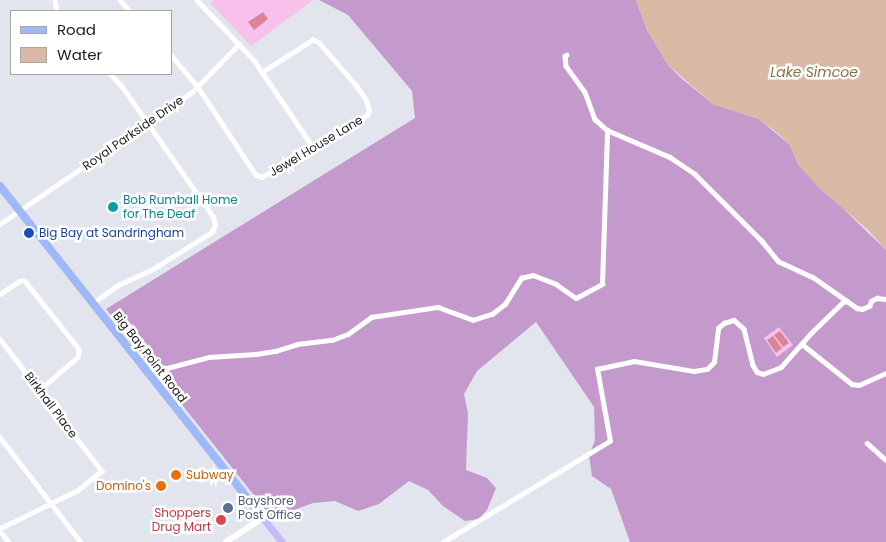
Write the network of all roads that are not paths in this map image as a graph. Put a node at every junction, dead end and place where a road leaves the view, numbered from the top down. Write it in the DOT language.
graph roads {
  1 [pos="120,0"];
  2 [pos="197,0"];
  3 [pos="129,10"];
  4 [pos="239,44"];
  5 [pos="567,55"];
  6 [pos="172,56"];
  7 [pos="263,72"];
  8 [pos="111,75"];
  9 [pos="198,87"];
  10 [pos="147,123"];
  11 [pos="607,130"];
  12 [pos="313,147"];
  13 [pos="0,186"];
  14 [pos="19,211"];
  15 [pos="0,224"];
  16 [pos="0,294"];
  17 [pos="886,300"];
  18 [pos="847,301"];
  19 [pos="93,302"];
  20 [pos="0,339"];
  21 [pos="802,344"];
  22 [pos="148,373"];
  23 [pos="886,373"];
  24 [pos="39,391"];
  25 [pos="0,437"];
  26 [pos="867,443"];
  27 [pos="886,460"];
  28 [pos="51,504"];
  29 [pos="263,518"];
  30 [pos="0,530"];
  31 [pos="9,542"];
  32 [pos="81,542"];
  33 [pos="226,542"];
  34 [pos="282,542"];
  35 [pos="444,542"];
  1 -- 3 [label="street"];
  2 -- 4 [label="street"];
  4 -- 7 [label="street"];
  4 -- 9 [label="street, Royal Parkside Drive"];
  5 -- 11 [label="street"];
  6 -- 9 [label="street, Jewel House Lane"];
  7 -- 12 [label="street"];
  7 -- 12 [label="street, Jewel House Lane"];
  8 -- 10 [label="street"];
  9 -- 10 [label="street, Royal Parkside Drive"];
  9 -- 12 [label="street, Jewel House Lane"];
  10 -- 14 [label="street, Royal Parkside Drive"];
  10 -- 19 [label="street"];
  11 -- 18 [label="street"];
  11 -- 22 [label="street"];
  13 -- 14 [label="main road, Big Bay Point Road"];
  14 -- 15 [label="street, Royal Parkside Drive"];
  14 -- 19 [label="main road, Big Bay Point Road"];
  16 -- 24 [label="street"];
  17 -- 18 [label="street"];
  18 -- 21 [label="street"];
  19 -- 22 [label="main road, Big Bay Point Road"];
  20 -- 24 [label="street, Birkhall Place"];
  21 -- 23 [label="street"];
  21 -- 35 [label="street"];
  22 -- 29 [label="main road, Big Bay Point Road"];
  24 -- 28 [label="street, Birkhall Place"];
  25 -- 28 [label="street"];
  26 -- 27 [label="street"];
  28 -- 30 [label="street"];
  28 -- 32 [label="street"];
  29 -- 33 [label="street"];
  29 -- 34 [label="main road, Big Bay Point Road"];
  30 -- 31 [label="street"];
}
